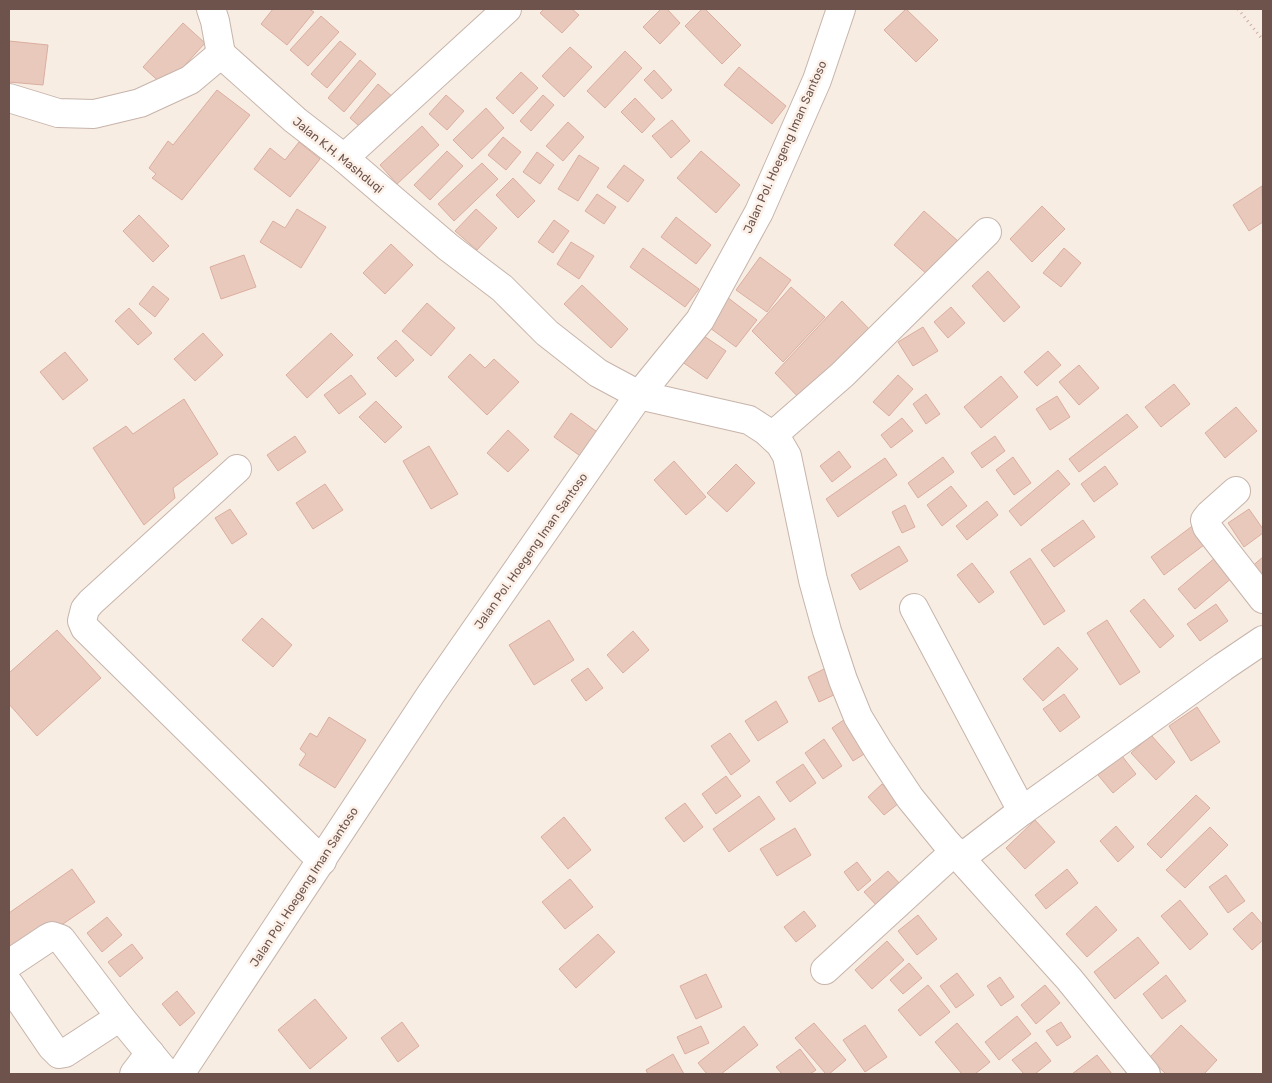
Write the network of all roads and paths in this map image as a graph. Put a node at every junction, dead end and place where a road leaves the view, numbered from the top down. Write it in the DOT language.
graph roads {
  1 [pos="211,9"];
  2 [pos="507,9"];
  3 [pos="841,9"];
  4 [pos="1238,9"];
  5 [pos="1263,40"];
  6 [pos="221,54"];
  7 [pos="9,98"];
  8 [pos="344,158"];
  9 [pos="987,232"];
  10 [pos="639,395"];
  11 [pos="772,436"];
  12 [pos="237,469"];
  13 [pos="1236,492"];
  14 [pos="1263,599"];
  15 [pos="914,608"];
  16 [pos="1263,640"];
  17 [pos="1022,812"];
  18 [pos="958,855"];
  19 [pos="322,861"];
  20 [pos="9,964"];
  21 [pos="825,970"];
  22 [pos="9,984"];
  23 [pos="120,1017"];
  24 [pos="142,1064"];
  25 [pos="166,1074"];
  26 [pos="180,1074"];
  27 [pos="1146,1074"];
  1 -- 6 [label="street"];
  2 -- 8 [label="street"];
  3 -- 10 [label="street, Jalan Pol. Hoegeng Iman Santoso"];
  4 -- 5 [label="path"];
  6 -- 7 [label="street"];
  6 -- 8 [label="street, Jalan K.H. Mashduqi"];
  8 -- 10 [label="street, Jalan K.H. Mashduqi"];
  9 -- 11 [label="street"];
  10 -- 11 [label="street, Jalan K.H. Mashduqi"];
  10 -- 19 [label="street, Jalan Pol. Hoegeng Iman Santoso"];
  11 -- 18 [label="street, Jalan K.H. Mashduqi"];
  12 -- 19 [label="street"];
  13 -- 14 [label="street"];
  15 -- 17 [label="street"];
  16 -- 17 [label="street"];
  17 -- 18 [label="street"];
  18 -- 21 [label="street"];
  18 -- 27 [label="street, Jalan K.H. Mashduqi"];
  19 -- 26 [label="street, Jalan Pol. Hoegeng Iman Santoso"];
  20 -- 23 [label="street"];
  22 -- 23 [label="street"];
  23 -- 24 [label="street"];
  24 -- 25 [label="street"];
}
